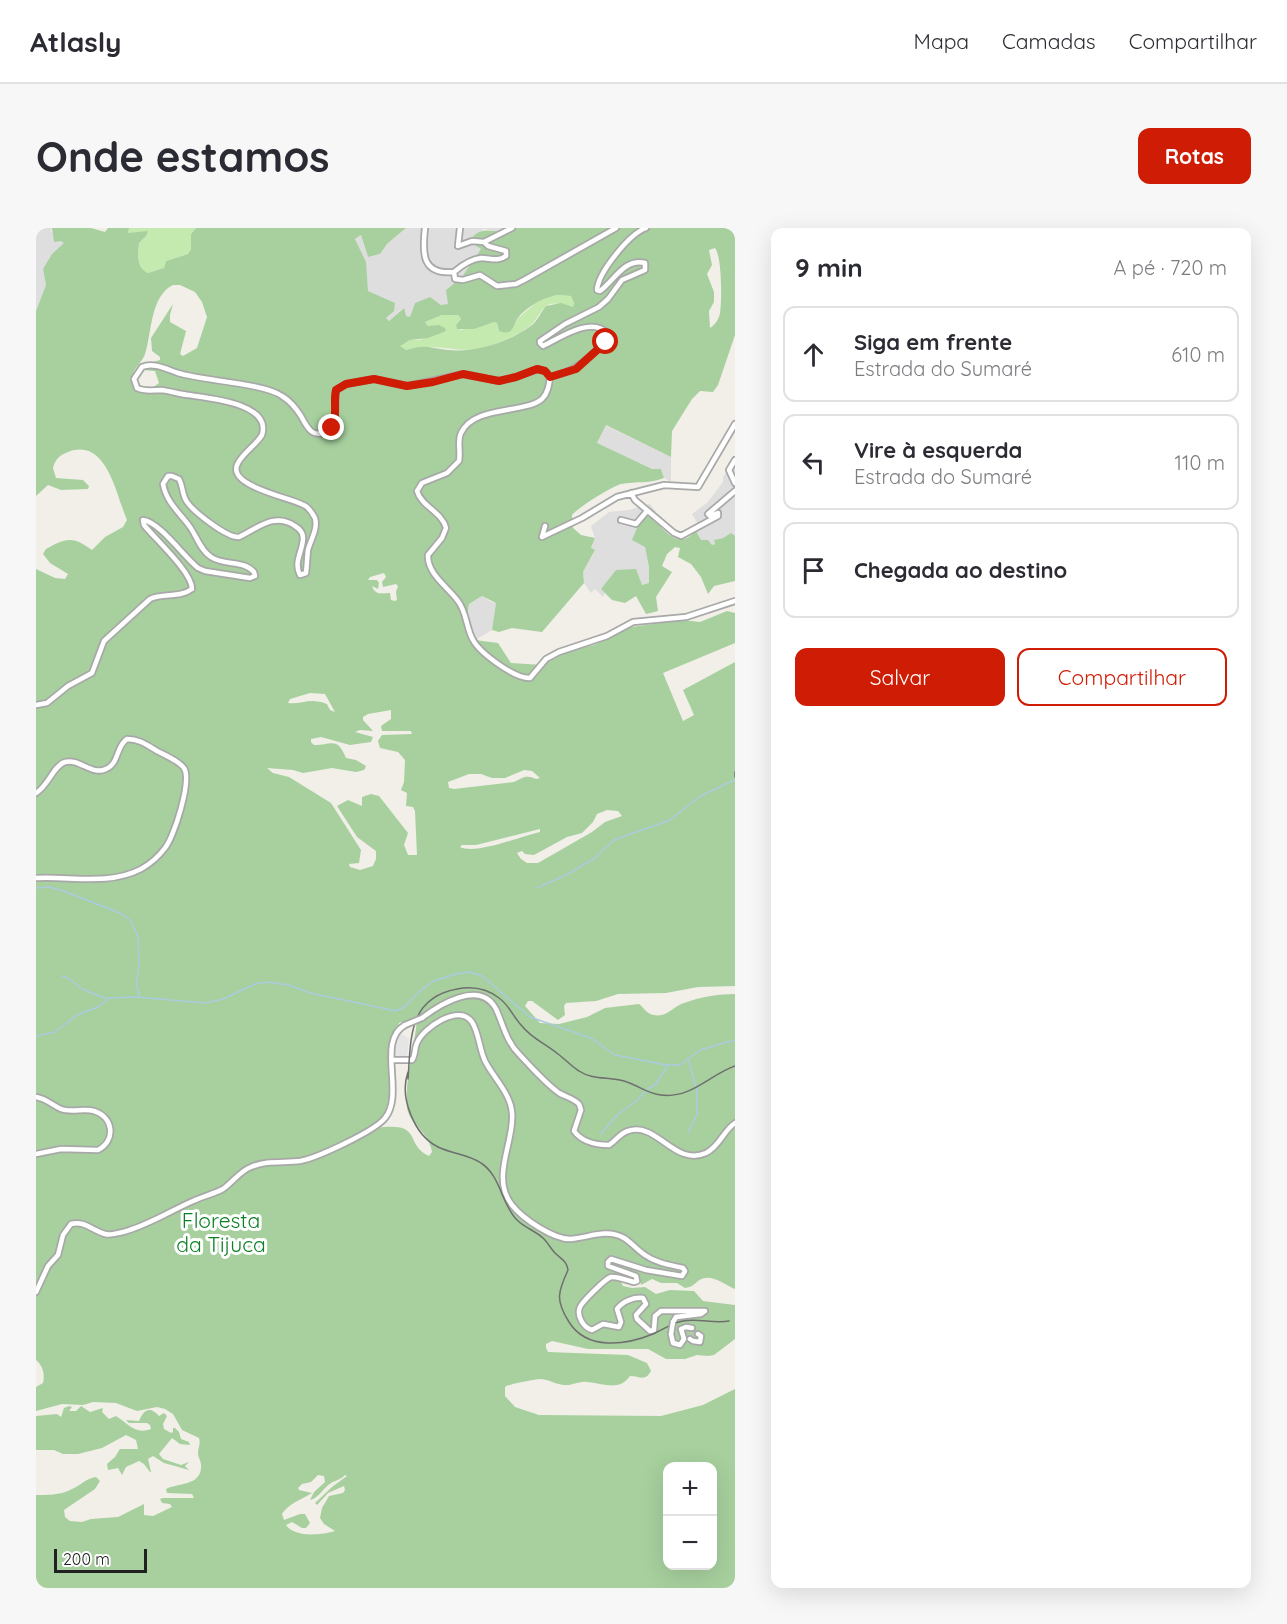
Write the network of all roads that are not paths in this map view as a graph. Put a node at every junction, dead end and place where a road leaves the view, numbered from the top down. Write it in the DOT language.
graph roads {
  1 [pos="425,228"];
  2 [pos="460,228"];
  3 [pos="512,228"];
  4 [pos="616,228"];
  5 [pos="646,228"];
  6 [pos="484,242"];
  7 [pos="454,272"];
  8 [pos="550,377"];
  9 [pos="735,424"];
  10 [pos="730,430"];
  11 [pos="735,435"];
  12 [pos="735,460"];
  13 [pos="735,483"];
  14 [pos="735,491"];
  15 [pos="631,493"];
  16 [pos="647,511"];
  17 [pos="621,520"];
  18 [pos="545,526"];
  19 [pos="735,601"];
  20 [pos="36,705"];
  21 [pos="36,792"];
  22 [pos="36,878"];
  23 [pos="393,1060"];
  24 [pos="36,1097"];
  25 [pos="735,1123"];
  26 [pos="36,1154"];
  27 [pos="36,1292"];
  28 [pos="692,1328"];
  29 [pos="698,1334"];
  30 [pos="690,1339"];
  1 -- 7 [label="street"];
  2 -- 6 [label="street"];
  3 -- 6 [label="street"];
  4 -- 7 [label="street"];
  5 -- 8 [label="street"];
  6 -- 7 [label="street"];
  8 -- 19 [label="street"];
  8 -- 20 [label="street"];
  9 -- 10 [label="street"];
  10 -- 11 [label="street"];
  10 -- 15 [label="street"];
  12 -- 13 [label="street"];
  14 -- 16 [label="street"];
  15 -- 16 [label="street"];
  15 -- 18 [label="street"];
  16 -- 17 [label="street"];
  21 -- 22 [label="street"];
  23 -- 25 [label="street, bridge"];
  23 -- 27 [label="street"];
  23 -- 28 [label="street, bridge"];
  24 -- 26 [label="street"];
  29 -- 30 [label="street"];
}
